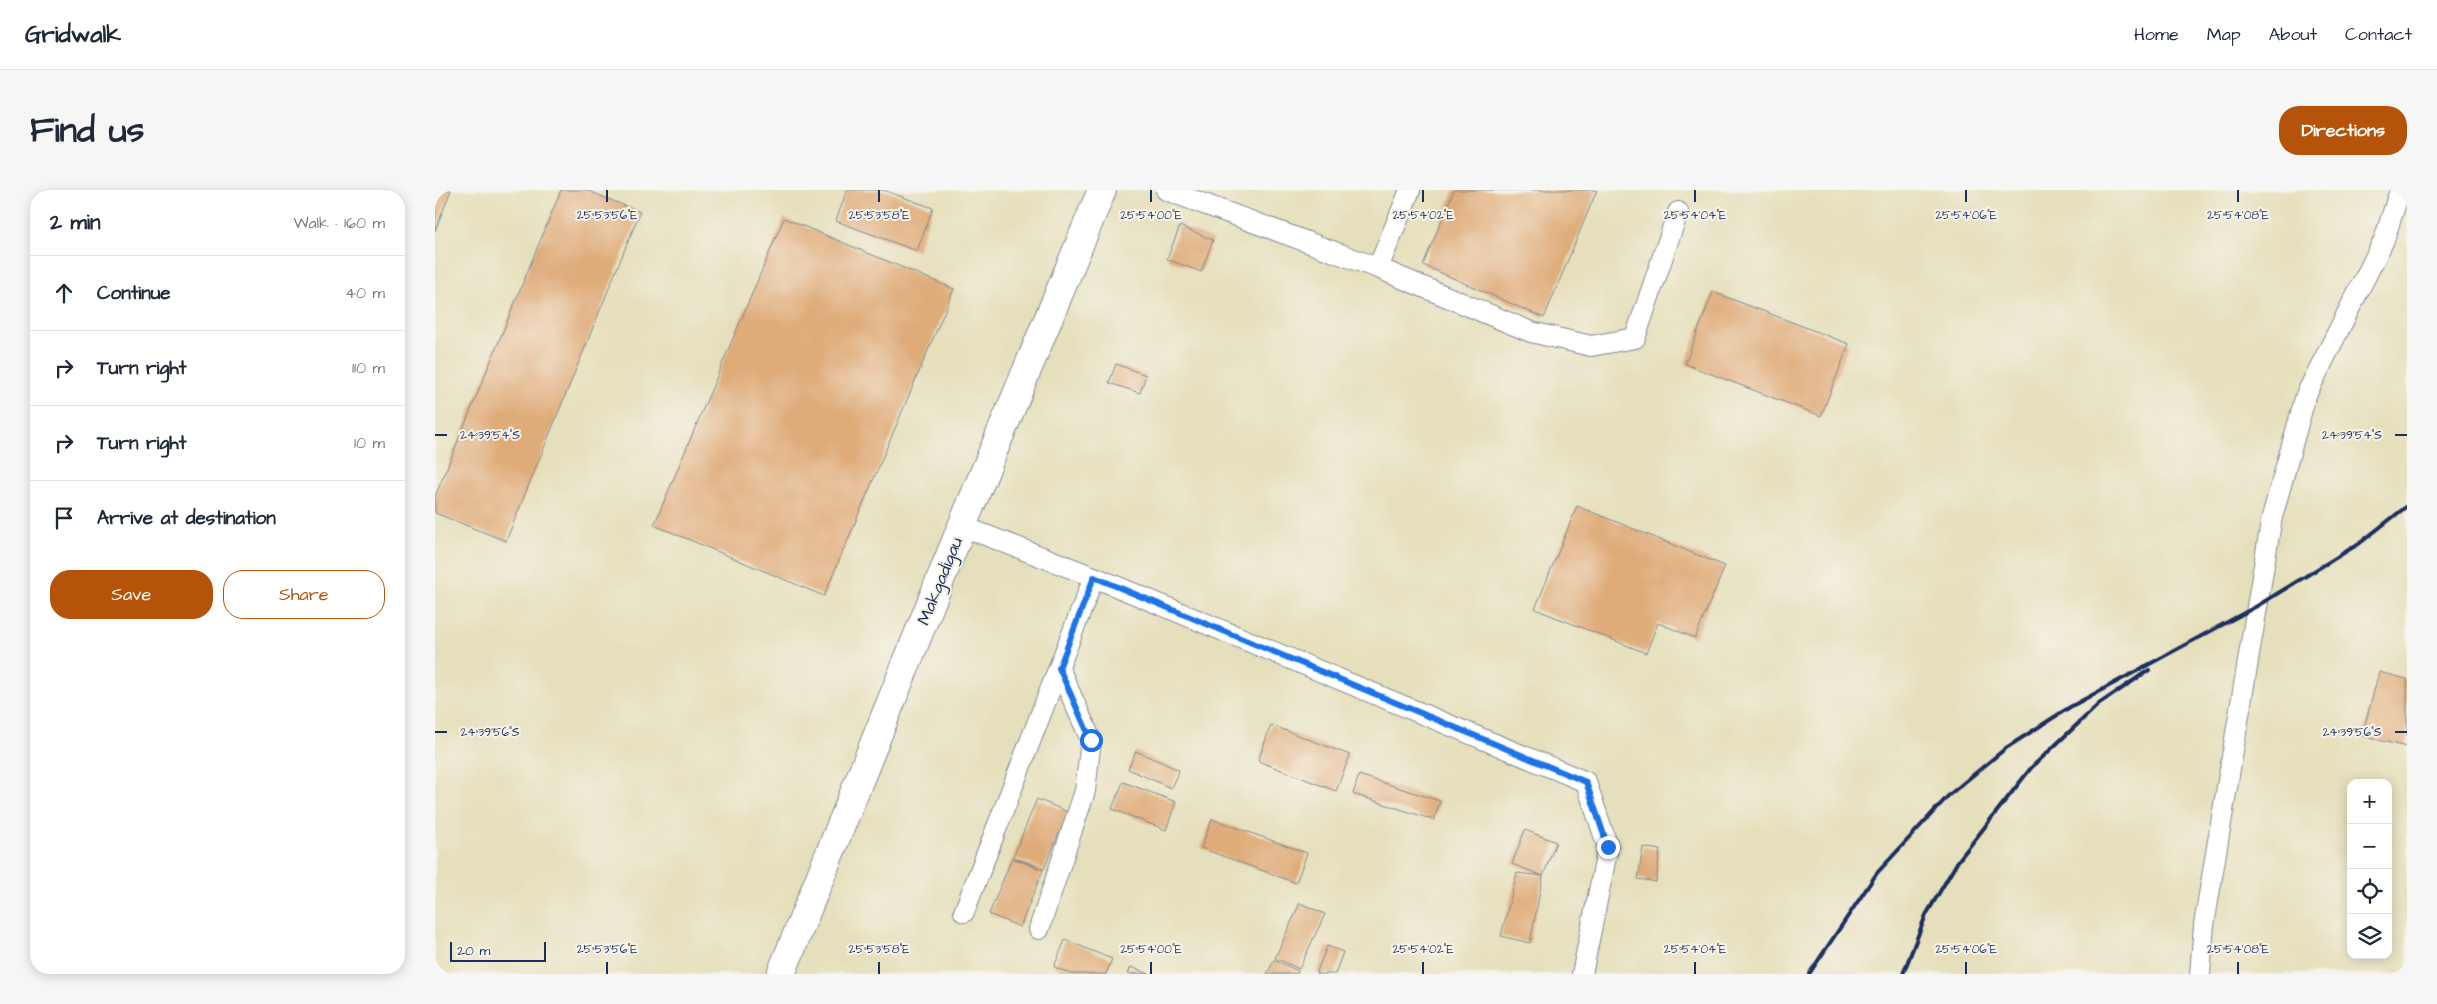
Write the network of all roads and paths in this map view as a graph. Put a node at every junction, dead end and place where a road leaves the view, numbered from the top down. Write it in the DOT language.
graph roads {
  1 [pos="1102,190"];
  2 [pos="1166,190"];
  3 [pos="1410,190"];
  4 [pos="2400,190"];
  5 [pos="1678,212"];
  6 [pos="1378,268"];
  7 [pos="962,526"];
  8 [pos="1094,577"];
  9 [pos="1059,668"];
  10 [pos="964,912"];
  11 [pos="1039,929"];
  12 [pos="781,974"];
  13 [pos="1582,974"];
  14 [pos="2200,974"];
  1 -- 7 [label="street, Makgadigau"];
  2 -- 6 [label="lane"];
  3 -- 6 [label="lane"];
  4 -- 14 [label="lane"];
  5 -- 6 [label="lane"];
  7 -- 8 [label="lane"];
  7 -- 12 [label="street, Makgadigau"];
  8 -- 9 [label="lane"];
  8 -- 13 [label="lane"];
  9 -- 10 [label="lane"];
  9 -- 11 [label="lane"];
}
